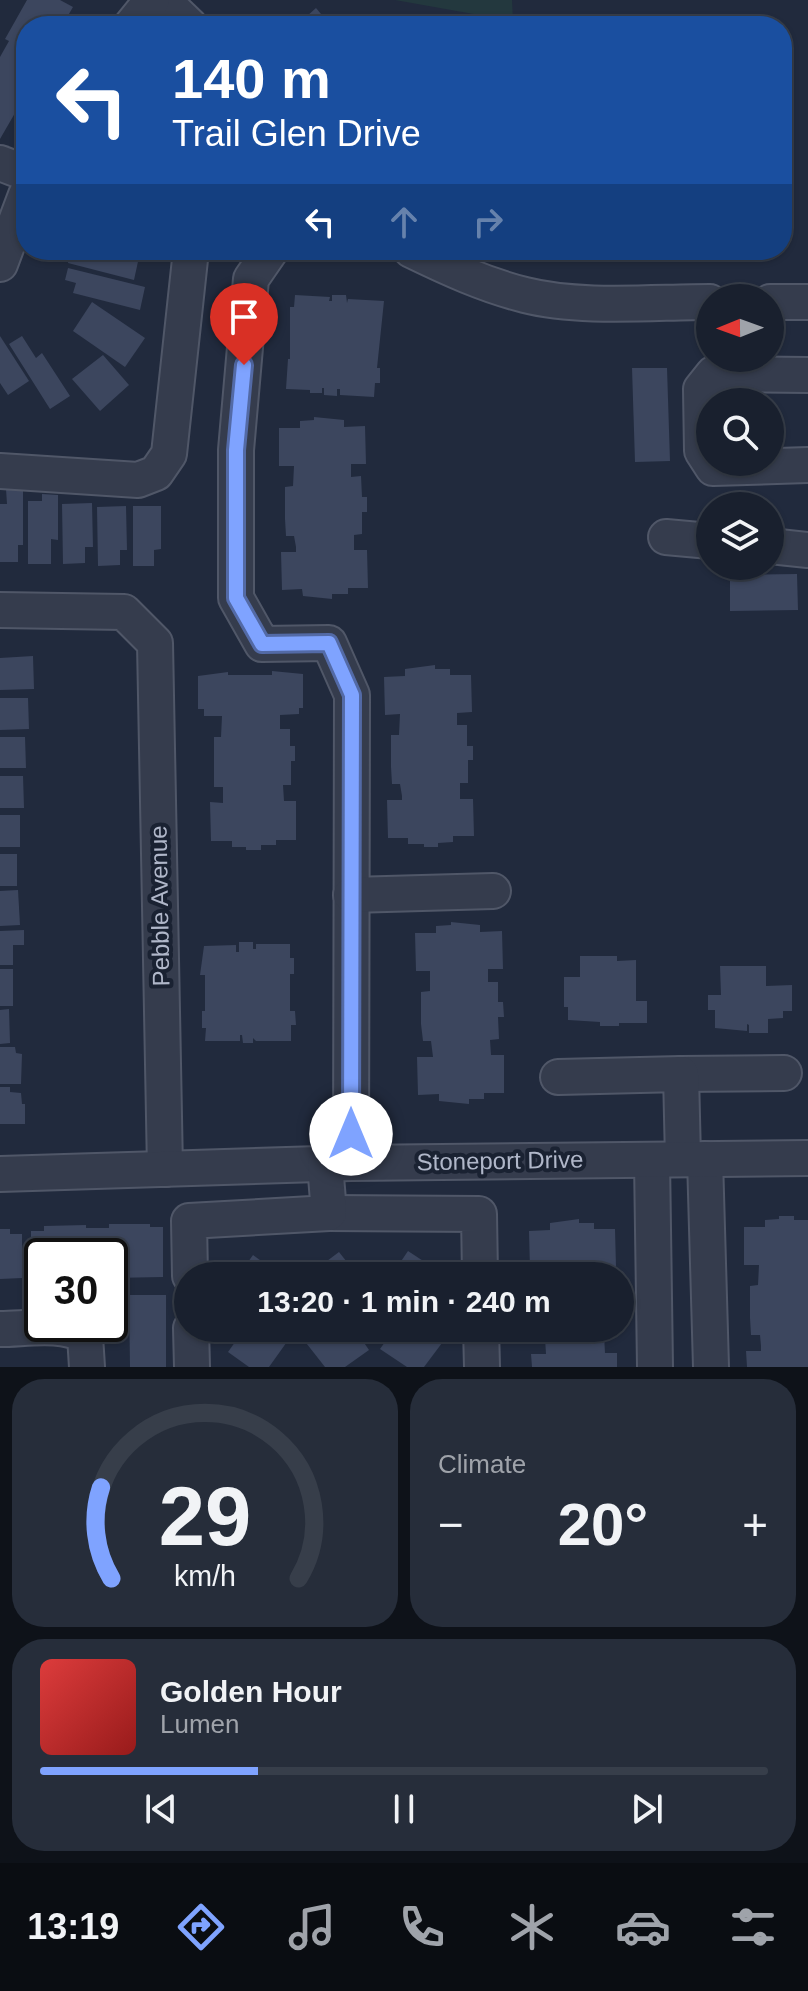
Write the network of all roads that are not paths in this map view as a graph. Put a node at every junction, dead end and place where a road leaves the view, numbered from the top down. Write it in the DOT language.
graph roads {
  1 [pos="152,0"];
  2 [pos="163,0"];
  3 [pos="139,16"];
  4 [pos="180,16"];
  5 [pos="16,222"];
  6 [pos="190,260"];
  7 [pos="264,260"];
  8 [pos="432,260"];
  9 [pos="0,264"];
  10 [pos="696,302"];
  11 [pos="784,302"];
  12 [pos="808,302"];
  13 [pos="808,375"];
  14 [pos="808,465"];
  15 [pos="0,471"];
  16 [pos="666,537"];
  17 [pos="696,540"];
  18 [pos="784,547"];
  19 [pos="808,550"];
  20 [pos="0,610"];
  21 [pos="493,891"];
  22 [pos="351,895"];
  23 [pos="784,1073"];
  24 [pos="681,1074"];
  25 [pos="558,1077"];
  26 [pos="808,1158"];
  27 [pos="680,1159"];
  28 [pos="457,1162"];
  29 [pos="338,1163"];
  30 [pos="165,1169"];
  31 [pos="0,1174"];
  32 [pos="329,1213"];
  33 [pos="467,1214"];
  34 [pos="190,1262"];
  35 [pos="477,1262"];
  36 [pos="0,1329"];
  37 [pos="191,1342"];
  38 [pos="481,1342"];
  39 [pos="87,1367"];
  40 [pos="192,1367"];
  41 [pos="482,1367"];
  42 [pos="655,1367"];
  43 [pos="711,1367"];
  1 -- 3 [label="street"];
  2 -- 4 [label="street"];
  5 -- 9 [label="street"];
  6 -- 15 [label="street"];
  7 -- 22 [label="street"];
  8 -- 10 [label="street"];
  11 -- 12 [label="street"];
  13 -- 14 [label="street"];
  16 -- 17 [label="street"];
  18 -- 19 [label="street"];
  20 -- 30 [label="street, Pebble Avenue"];
  21 -- 22 [label="street"];
  22 -- 29 [label="street"];
  23 -- 24 [label="street"];
  24 -- 25 [label="street"];
  24 -- 27 [label="street"];
  26 -- 27 [label="street, Stoneport Drive"];
  27 -- 28 [label="street, Stoneport Drive"];
  27 -- 42 [label="street"];
  27 -- 43 [label="street"];
  28 -- 29 [label="street, Stoneport Drive"];
  28 -- 33 [label="street"];
  29 -- 30 [label="street, Stoneport Drive"];
  29 -- 32 [label="street"];
  30 -- 31 [label="street, Stoneport Drive"];
  32 -- 33 [label="street"];
  32 -- 34 [label="street"];
  33 -- 35 [label="street"];
  36 -- 39 [label="street"];
  37 -- 40 [label="street"];
  38 -- 41 [label="street"];
}
